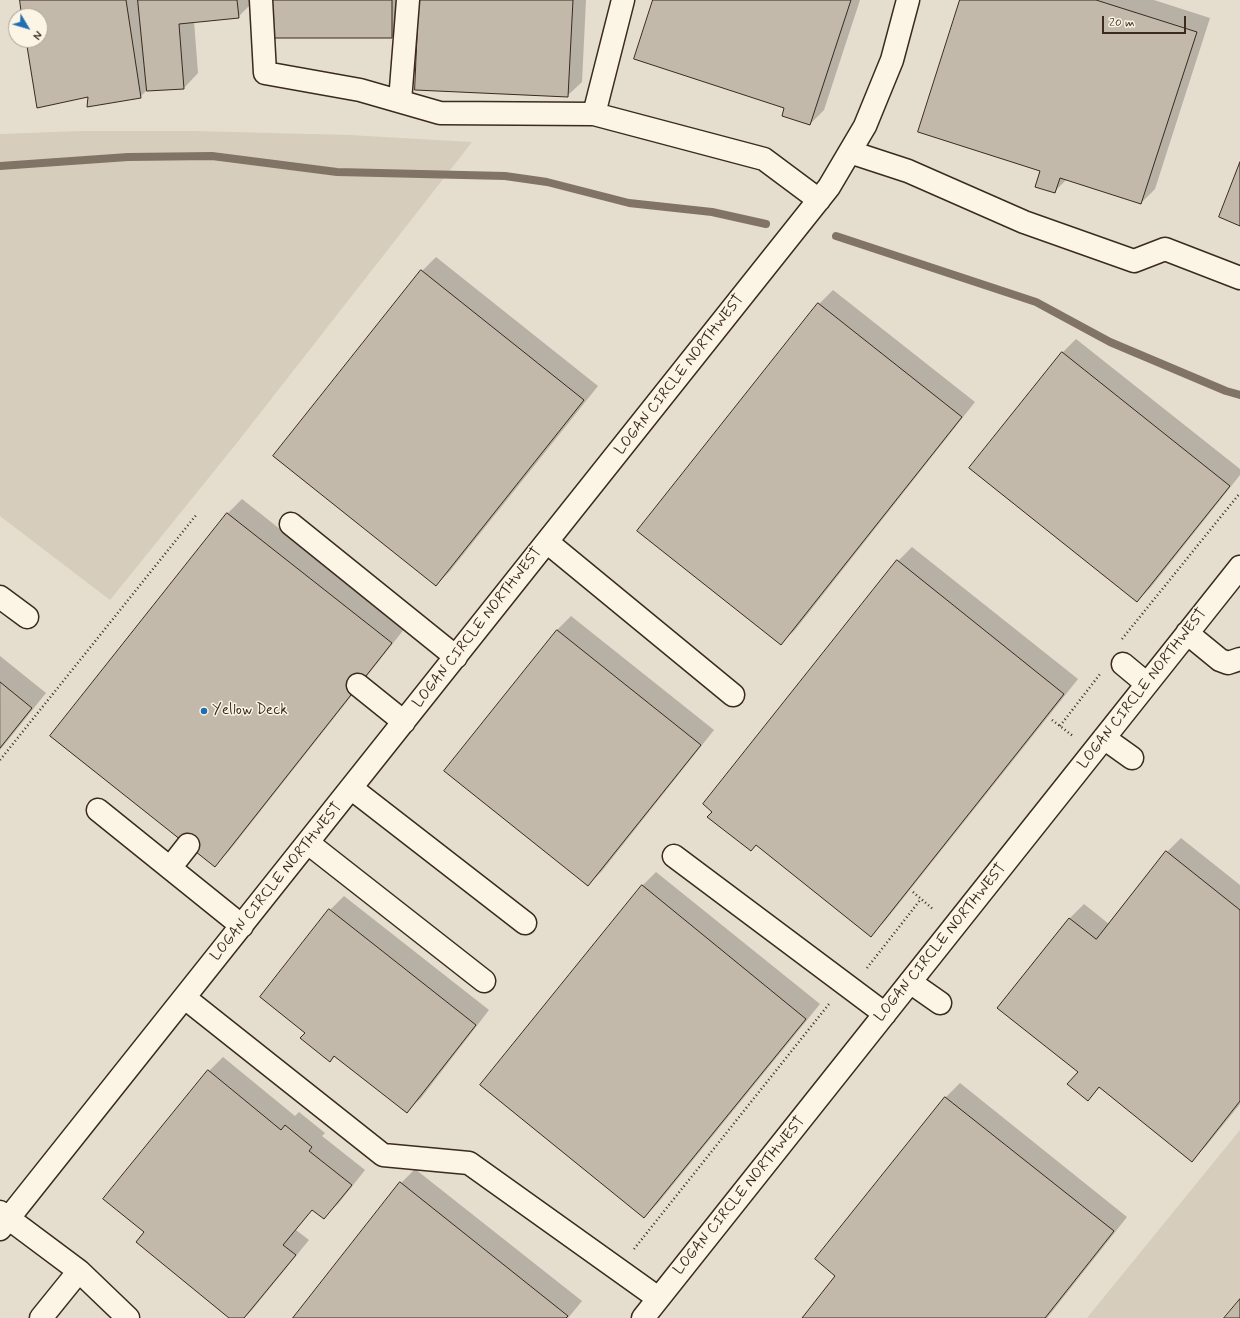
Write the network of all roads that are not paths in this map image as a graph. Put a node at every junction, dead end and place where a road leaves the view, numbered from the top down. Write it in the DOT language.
graph roads {
  1 [pos="261,0"];
  2 [pos="408,0"];
  3 [pos="623,0"];
  4 [pos="908,0"];
  5 [pos="400,101"];
  6 [pos="594,114"];
  7 [pos="850,152"];
  8 [pos="819,200"];
  9 [pos="1240,278"];
  10 [pos="291,524"];
  11 [pos="547,542"];
  12 [pos="1240,567"];
  13 [pos="0,597"];
  14 [pos="27,617"];
  15 [pos="1187,633"];
  16 [pos="456,657"];
  17 [pos="1240,659"];
  18 [pos="1113,667"];
  19 [pos="1147,684"];
  20 [pos="358,685"];
  21 [pos="733,695"];
  22 [pos="404,722"];
  23 [pos="1104,738"];
  24 [pos="1132,758"];
  25 [pos="351,788"];
  26 [pos="98,810"];
  27 [pos="308,843"];
  28 [pos="188,845"];
  29 [pos="674,856"];
  30 [pos="170,868"];
  31 [pos="525,923"];
  32 [pos="242,926"];
  33 [pos="484,981"];
  34 [pos="910,982"];
  35 [pos="185,998"];
  36 [pos="940,1003"];
  37 [pos="885,1014"];
  38 [pos="3,1220"];
  39 [pos="78,1271"];
  40 [pos="658,1298"];
  41 [pos="41,1318"];
  42 [pos="128,1318"];
  43 [pos="643,1318"];
  1 -- 5 [label="street"];
  2 -- 5 [label="street"];
  3 -- 6 [label="street"];
  4 -- 7 [label="street, LOGAN CIRCLE NORTHWEST"];
  5 -- 6 [label="street"];
  6 -- 8 [label="street"];
  7 -- 8 [label="street, LOGAN CIRCLE NORTHWEST"];
  7 -- 9 [label="street"];
  8 -- 11 [label="street, LOGAN CIRCLE NORTHWEST"];
  10 -- 16 [label="street"];
  11 -- 16 [label="street, LOGAN CIRCLE NORTHWEST"];
  11 -- 21 [label="street"];
  12 -- 15 [label="street, LOGAN CIRCLE NORTHWEST"];
  13 -- 14 [label="street"];
  15 -- 17 [label="street"];
  15 -- 19 [label="street, LOGAN CIRCLE NORTHWEST"];
  16 -- 22 [label="street, LOGAN CIRCLE NORTHWEST"];
  18 -- 19 [label="street"];
  19 -- 23 [label="street, LOGAN CIRCLE NORTHWEST"];
  20 -- 22 [label="street"];
  22 -- 25 [label="street, LOGAN CIRCLE NORTHWEST"];
  23 -- 24 [label="street"];
  23 -- 34 [label="street, LOGAN CIRCLE NORTHWEST"];
  25 -- 27 [label="street, LOGAN CIRCLE NORTHWEST"];
  25 -- 31 [label="street"];
  26 -- 30 [label="street"];
  27 -- 32 [label="street, LOGAN CIRCLE NORTHWEST"];
  27 -- 33 [label="street"];
  28 -- 30 [label="street"];
  29 -- 37 [label="street"];
  30 -- 32 [label="street"];
  32 -- 35 [label="street, LOGAN CIRCLE NORTHWEST"];
  34 -- 36 [label="street"];
  34 -- 37 [label="street, LOGAN CIRCLE NORTHWEST"];
  35 -- 38 [label="street, LOGAN CIRCLE NORTHWEST"];
  35 -- 40 [label="street"];
  37 -- 40 [label="street, LOGAN CIRCLE NORTHWEST"];
  38 -- 39 [label="street"];
  39 -- 41 [label="street"];
  39 -- 42 [label="street"];
  40 -- 43 [label="street, LOGAN CIRCLE NORTHWEST"];
}
